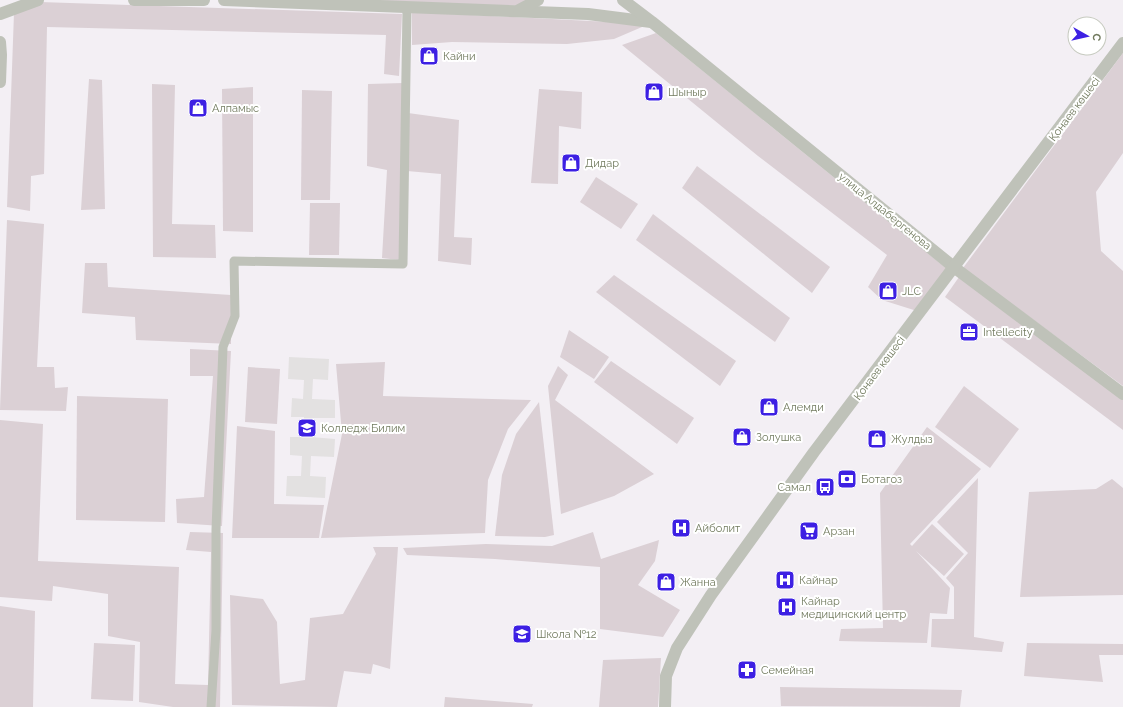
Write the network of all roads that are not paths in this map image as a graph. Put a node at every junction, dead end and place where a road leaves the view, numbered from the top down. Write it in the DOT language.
graph roads {
  1 [pos="38,0"];
  2 [pos="134,0"];
  3 [pos="204,0"];
  4 [pos="224,0"];
  5 [pos="538,0"];
  6 [pos="622,0"];
  7 [pos="407,8"];
  8 [pos="518,10"];
  9 [pos="0,14"];
  10 [pos="652,22"];
  11 [pos="0,42"];
  12 [pos="1123,43"];
  13 [pos="0,82"];
  14 [pos="955,268"];
  15 [pos="1123,394"];
  16 [pos="211,707"];
  17 [pos="665,707"];
  1 -- 9 [label="street"];
  2 -- 3 [label="street"];
  4 -- 7 [label="street"];
  5 -- 8 [label="street"];
  6 -- 10 [label="street, улица Алдабергенова"];
  7 -- 8 [label="street"];
  7 -- 16 [label="street"];
  8 -- 10 [label="street"];
  10 -- 14 [label="street, улица Алдабергенова"];
  11 -- 13 [label="street"];
  12 -- 14 [label="street, Қонаев көшесі"];
  14 -- 15 [label="street, улица Алдабергенова"];
  14 -- 17 [label="street, Қонаев көшесі"];
}
